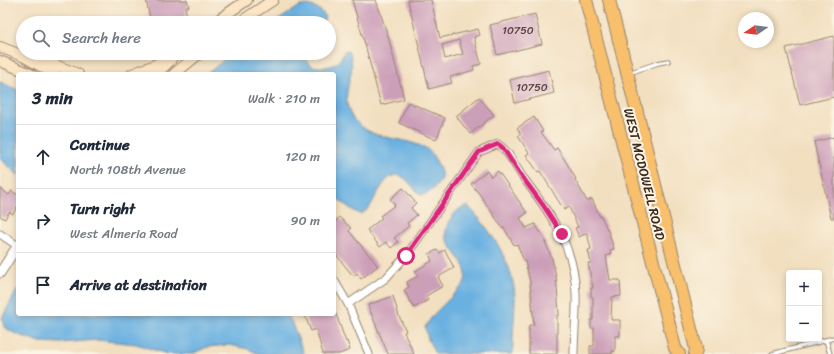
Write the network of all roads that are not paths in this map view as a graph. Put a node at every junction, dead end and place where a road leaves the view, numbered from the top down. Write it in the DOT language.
graph roads {
  1 [pos="247,0"];
  2 [pos="274,0"];
  3 [pos="586,0"];
  4 [pos="609,0"];
  5 [pos="224,16"];
  6 [pos="250,16"];
  7 [pos="0,47"];
  8 [pos="16,53"];
  9 [pos="30,60"];
  10 [pos="44,60"];
  11 [pos="163,60"];
  12 [pos="171,60"];
  13 [pos="191,60"];
  14 [pos="0,61"];
  15 [pos="668,61"];
  16 [pos="26,72"];
  17 [pos="51,72"];
  18 [pos="72,72"];
  19 [pos="137,72"];
  20 [pos="158,72"];
  21 [pos="176,72"];
  22 [pos="626,73"];
  23 [pos="0,234"];
  24 [pos="16,244"];
  25 [pos="16,248"];
  26 [pos="0,273"];
  27 [pos="336,283"];
  28 [pos="348,304"];
  29 [pos="834,338"];
  30 [pos="826,340"];
  31 [pos="369,354"];
  32 [pos="574,354"];
  33 [pos="680,354"];
  34 [pos="695,354"];
  35 [pos="772,354"];
  36 [pos="830,354"];
  1 -- 5 [label="main road"];
  2 -- 6 [label="main road"];
  3 -- 33 [label="main road, WEST MCDOWELL ROAD"];
  4 -- 22 [label="main road, WEST MCDOWELL ROAD"];
  7 -- 8 [label="main road"];
  9 -- 17 [label="main road"];
  10 -- 18 [label="main road"];
  11 -- 19 [label="main road"];
  12 -- 20 [label="main road"];
  13 -- 21 [label="main road"];
  14 -- 16 [label="main road"];
  15 -- 22 [label="lane"];
  22 -- 34 [label="main road, WEST MCDOWELL ROAD"];
  23 -- 24 [label="street"];
  25 -- 26 [label="street"];
  27 -- 28 [label="street"];
  28 -- 31 [label="street"];
  28 -- 32 [label="street"];
  29 -- 30 [label="lane"];
  30 -- 35 [label="lane"];
  30 -- 36 [label="lane"];
}
